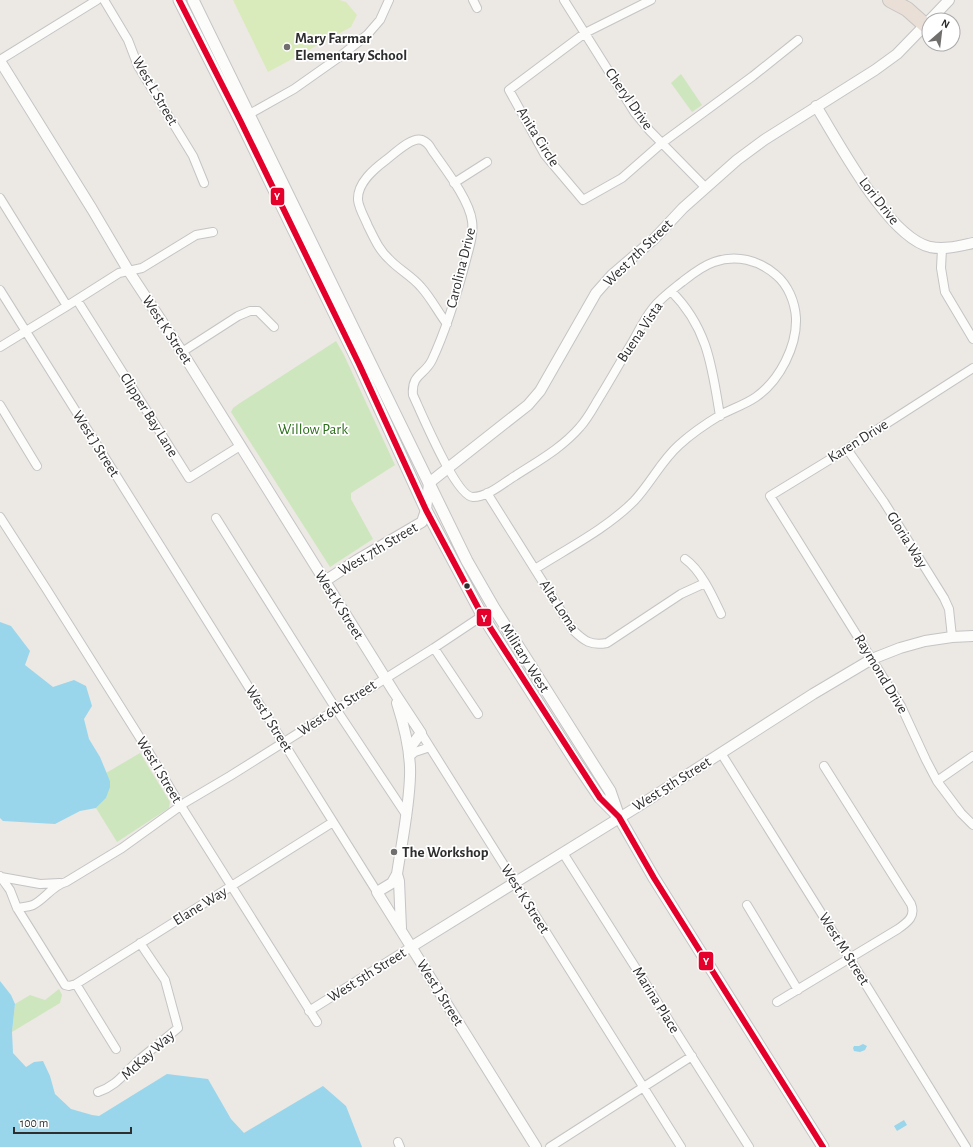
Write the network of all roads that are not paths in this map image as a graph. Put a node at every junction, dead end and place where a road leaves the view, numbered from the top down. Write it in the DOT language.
graph roads {
  1 [pos="97,0"];
  2 [pos="104,0"];
  3 [pos="178,0"];
  4 [pos="193,0"];
  5 [pos="389,0"];
  6 [pos="564,0"];
  7 [pos="651,0"];
  8 [pos="890,0"];
  9 [pos="950,0"];
  10 [pos="938,12"];
  11 [pos="921,18"];
  12 [pos="921,29"];
  13 [pos="585,33"];
  14 [pos="798,40"];
  15 [pos="0,61"];
  16 [pos="816,106"];
  17 [pos="244,117"];
  18 [pos="662,143"];
  19 [pos="487,162"];
  20 [pos="204,183"];
  21 [pos="454,183"];
  22 [pos="706,188"];
  23 [pos="0,198"];
  24 [pos="213,232"];
  25 [pos="973,243"];
  26 [pos="942,249"];
  27 [pos="128,270"];
  28 [pos="0,290"];
  29 [pos="671,290"];
  30 [pos="77,300"];
  31 [pos="67,306"];
  32 [pos="447,324"];
  33 [pos="274,327"];
  34 [pos="25,331"];
  35 [pos="973,339"];
  36 [pos="0,347"];
  37 [pos="182,352"];
  38 [pos="973,368"];
  39 [pos="0,406"];
  40 [pos="720,416"];
  41 [pos="240,446"];
  42 [pos="847,449"];
  43 [pos="37,466"];
  44 [pos="448,467"];
  45 [pos="429,483"];
  46 [pos="487,494"];
  47 [pos="426,510"];
  48 [pos="0,517"];
  49 [pos="216,518"];
  50 [pos="787,523"];
  51 [pos="685,559"];
  52 [pos="535,569"];
  53 [pos="325,581"];
  54 [pos="705,583"];
  55 [pos="494,608"];
  56 [pos="721,614"];
  57 [pos="482,615"];
  58 [pos="973,636"];
  59 [pos="952,637"];
  60 [pos="434,648"];
  61 [pos="872,659"];
  62 [pos="385,677"];
  63 [pos="394,692"];
  64 [pos="336,709"];
  65 [pos="478,714"];
  66 [pos="421,733"];
  67 [pos="284,743"];
  68 [pos="430,748"];
  69 [pos="721,753"];
  70 [pos="973,756"];
  71 [pos="409,757"];
  72 [pos="824,766"];
  73 [pos="937,781"];
  74 [pos="181,806"];
  75 [pos="407,816"];
  76 [pos="619,817"];
  77 [pos="333,822"];
  78 [pos="973,825"];
  79 [pos="563,853"];
  80 [pos="397,874"];
  81 [pos="1,876"];
  82 [pos="60,883"];
  83 [pos="514,883"];
  84 [pos="231,886"];
  85 [pos="378,892"];
  86 [pos="747,905"];
  87 [pos="17,908"];
  88 [pos="401,930"];
  89 [pos="140,943"];
  90 [pos="411,947"];
  91 [pos="850,958"];
  92 [pos="76,984"];
  93 [pos="798,990"];
  94 [pos="777,1002"];
  95 [pos="309,1011"];
  96 [pos="317,1022"];
  97 [pos="116,1049"];
  98 [pos="692,1056"];
  99 [pos="643,1088"];
  100 [pos="98,1092"];
  101 [pos="536,1147"];
  102 [pos="550,1147"];
  103 [pos="681,1147"];
  104 [pos="749,1147"];
  105 [pos="823,1147"];
  106 [pos="966,1147"];
  1 -- 15 [label="street"];
  2 -- 20 [label="street, West L Street"];
  3 -- 17 [label="main road, Military West"];
  4 -- 17 [label="main road, Military West"];
  5 -- 17 [label="street"];
  6 -- 13 [label="street, Cheryl Drive"];
  7 -- 13 [label="street"];
  8 -- 11 [label="highway"];
  9 -- 10 [label="street, West 7th Street"];
  12 -- 16 [label="street, West 7th Street"];
  13 -- 18 [label="street, Cheryl Drive"];
  13 -- 18 [label="street, Anita Circle"];
  14 -- 18 [label="street"];
  15 -- 27 [label="street, West K Street"];
  16 -- 22 [label="street, West 7th Street"];
  16 -- 26 [label="street, Lori Drive"];
  17 -- 45 [label="main road, Military West"];
  17 -- 47 [label="main road, Military West"];
  18 -- 22 [label="street, Cheryl Drive"];
  19 -- 21 [label="street"];
  21 -- 32 [label="street, Carolina Drive"];
  21 -- 32 [label="street, Carolina Drive"];
  22 -- 44 [label="street, West 7th Street"];
  23 -- 31 [label="street"];
  24 -- 27 [label="street"];
  25 -- 26 [label="street, Lori Drive"];
  26 -- 35 [label="street"];
  27 -- 30 [label="street"];
  27 -- 37 [label="street, West K Street"];
  28 -- 34 [label="street, West J Street"];
  29 -- 40 [label="street"];
  29 -- 40 [label="street, Buena Vista"];
  29 -- 46 [label="street, Buena Vista"];
  30 -- 31 [label="street"];
  30 -- 41 [label="street, Clipper Bay Lane"];
  31 -- 34 [label="street"];
  32 -- 44 [label="street, Carolina Drive"];
  33 -- 37 [label="street"];
  34 -- 36 [label="street"];
  34 -- 67 [label="street, West J Street"];
  37 -- 41 [label="street, West K Street"];
  38 -- 42 [label="street, Karen Drive"];
  39 -- 43 [label="street"];
  40 -- 52 [label="street, Buena Vista"];
  41 -- 53 [label="street, West K Street"];
  42 -- 50 [label="street, Karen Drive"];
  42 -- 59 [label="street, Gloria Way"];
  44 -- 45 [label="street, West 7th Street"];
  44 -- 46 [label="street, Buena Vista"];
  45 -- 47 [label="street, West 7th Street"];
  45 -- 55 [label="main road, Military West"];
  46 -- 52 [label="street, Alta Loma"];
  47 -- 53 [label="street, West 7th Street"];
  47 -- 57 [label="main road, Military West"];
  48 -- 74 [label="street, West I Street"];
  49 -- 64 [label="street"];
  50 -- 61 [label="street, Raymond Drive"];
  51 -- 54 [label="street"];
  52 -- 54 [label="street, Alta Loma"];
  53 -- 62 [label="street, West K Street"];
  54 -- 56 [label="street"];
  55 -- 57 [label="street, West 6th Street"];
  55 -- 76 [label="main road, Military West"];
  57 -- 60 [label="street, West 6th Street"];
  57 -- 76 [label="main road, Military West"];
  58 -- 59 [label="street, West 5th Street"];
  59 -- 61 [label="street, West 5th Street"];
  60 -- 62 [label="street, West 6th Street"];
  60 -- 65 [label="street"];
  61 -- 69 [label="street, West 5th Street"];
  61 -- 73 [label="street, Raymond Drive"];
  62 -- 63 [label="street, West K Street"];
  62 -- 64 [label="street, West 6th Street"];
  63 -- 66 [label="street, West K Street"];
  63 -- 71 [label="street"];
  64 -- 67 [label="street, West 6th Street"];
  64 -- 75 [label="street"];
  66 -- 68 [label="street, West K Street"];
  66 -- 71 [label="street"];
  67 -- 74 [label="street, West 6th Street"];
  67 -- 77 [label="street, West J Street"];
  68 -- 71 [label="street"];
  68 -- 83 [label="street, West K Street"];
  69 -- 76 [label="street, West 5th Street"];
  69 -- 91 [label="street, West M Street"];
  70 -- 73 [label="street"];
  71 -- 75 [label="street"];
  72 -- 91 [label="street"];
  73 -- 78 [label="street, Raymond Drive"];
  74 -- 82 [label="street, West 6th Street"];
  74 -- 84 [label="street, West I Street"];
  75 -- 80 [label="street"];
  76 -- 79 [label="street, West 5th Street"];
  76 -- 105 [label="main road, Military West"];
  77 -- 84 [label="street, Elane Way"];
  77 -- 85 [label="street, West J Street"];
  79 -- 83 [label="street, West 5th Street"];
  79 -- 98 [label="street, Marina Place"];
  80 -- 85 [label="street"];
  80 -- 88 [label="street"];
  81 -- 82 [label="street"];
  81 -- 87 [label="street"];
  82 -- 87 [label="street, West 6th Street"];
  83 -- 90 [label="street, West 5th Street"];
  83 -- 99 [label="street, West K Street"];
  84 -- 89 [label="street, Elane Way"];
  84 -- 95 [label="street, West I Street"];
  85 -- 88 [label="street, West J Street"];
  86 -- 93 [label="street"];
  87 -- 92 [label="street, Elane Way"];
  88 -- 90 [label="street, West J Street"];
  89 -- 92 [label="street, Elane Way"];
  89 -- 100 [label="street, McKay Way"];
  90 -- 95 [label="street, West 5th Street"];
  90 -- 101 [label="street, West J Street"];
  91 -- 93 [label="street"];
  91 -- 106 [label="street, West M Street"];
  92 -- 97 [label="street"];
  93 -- 94 [label="street"];
  95 -- 96 [label="street, West I Street"];
  98 -- 99 [label="street"];
  98 -- 104 [label="street, Marina Place"];
  99 -- 102 [label="street"];
  99 -- 103 [label="street, West K Street"];
}
